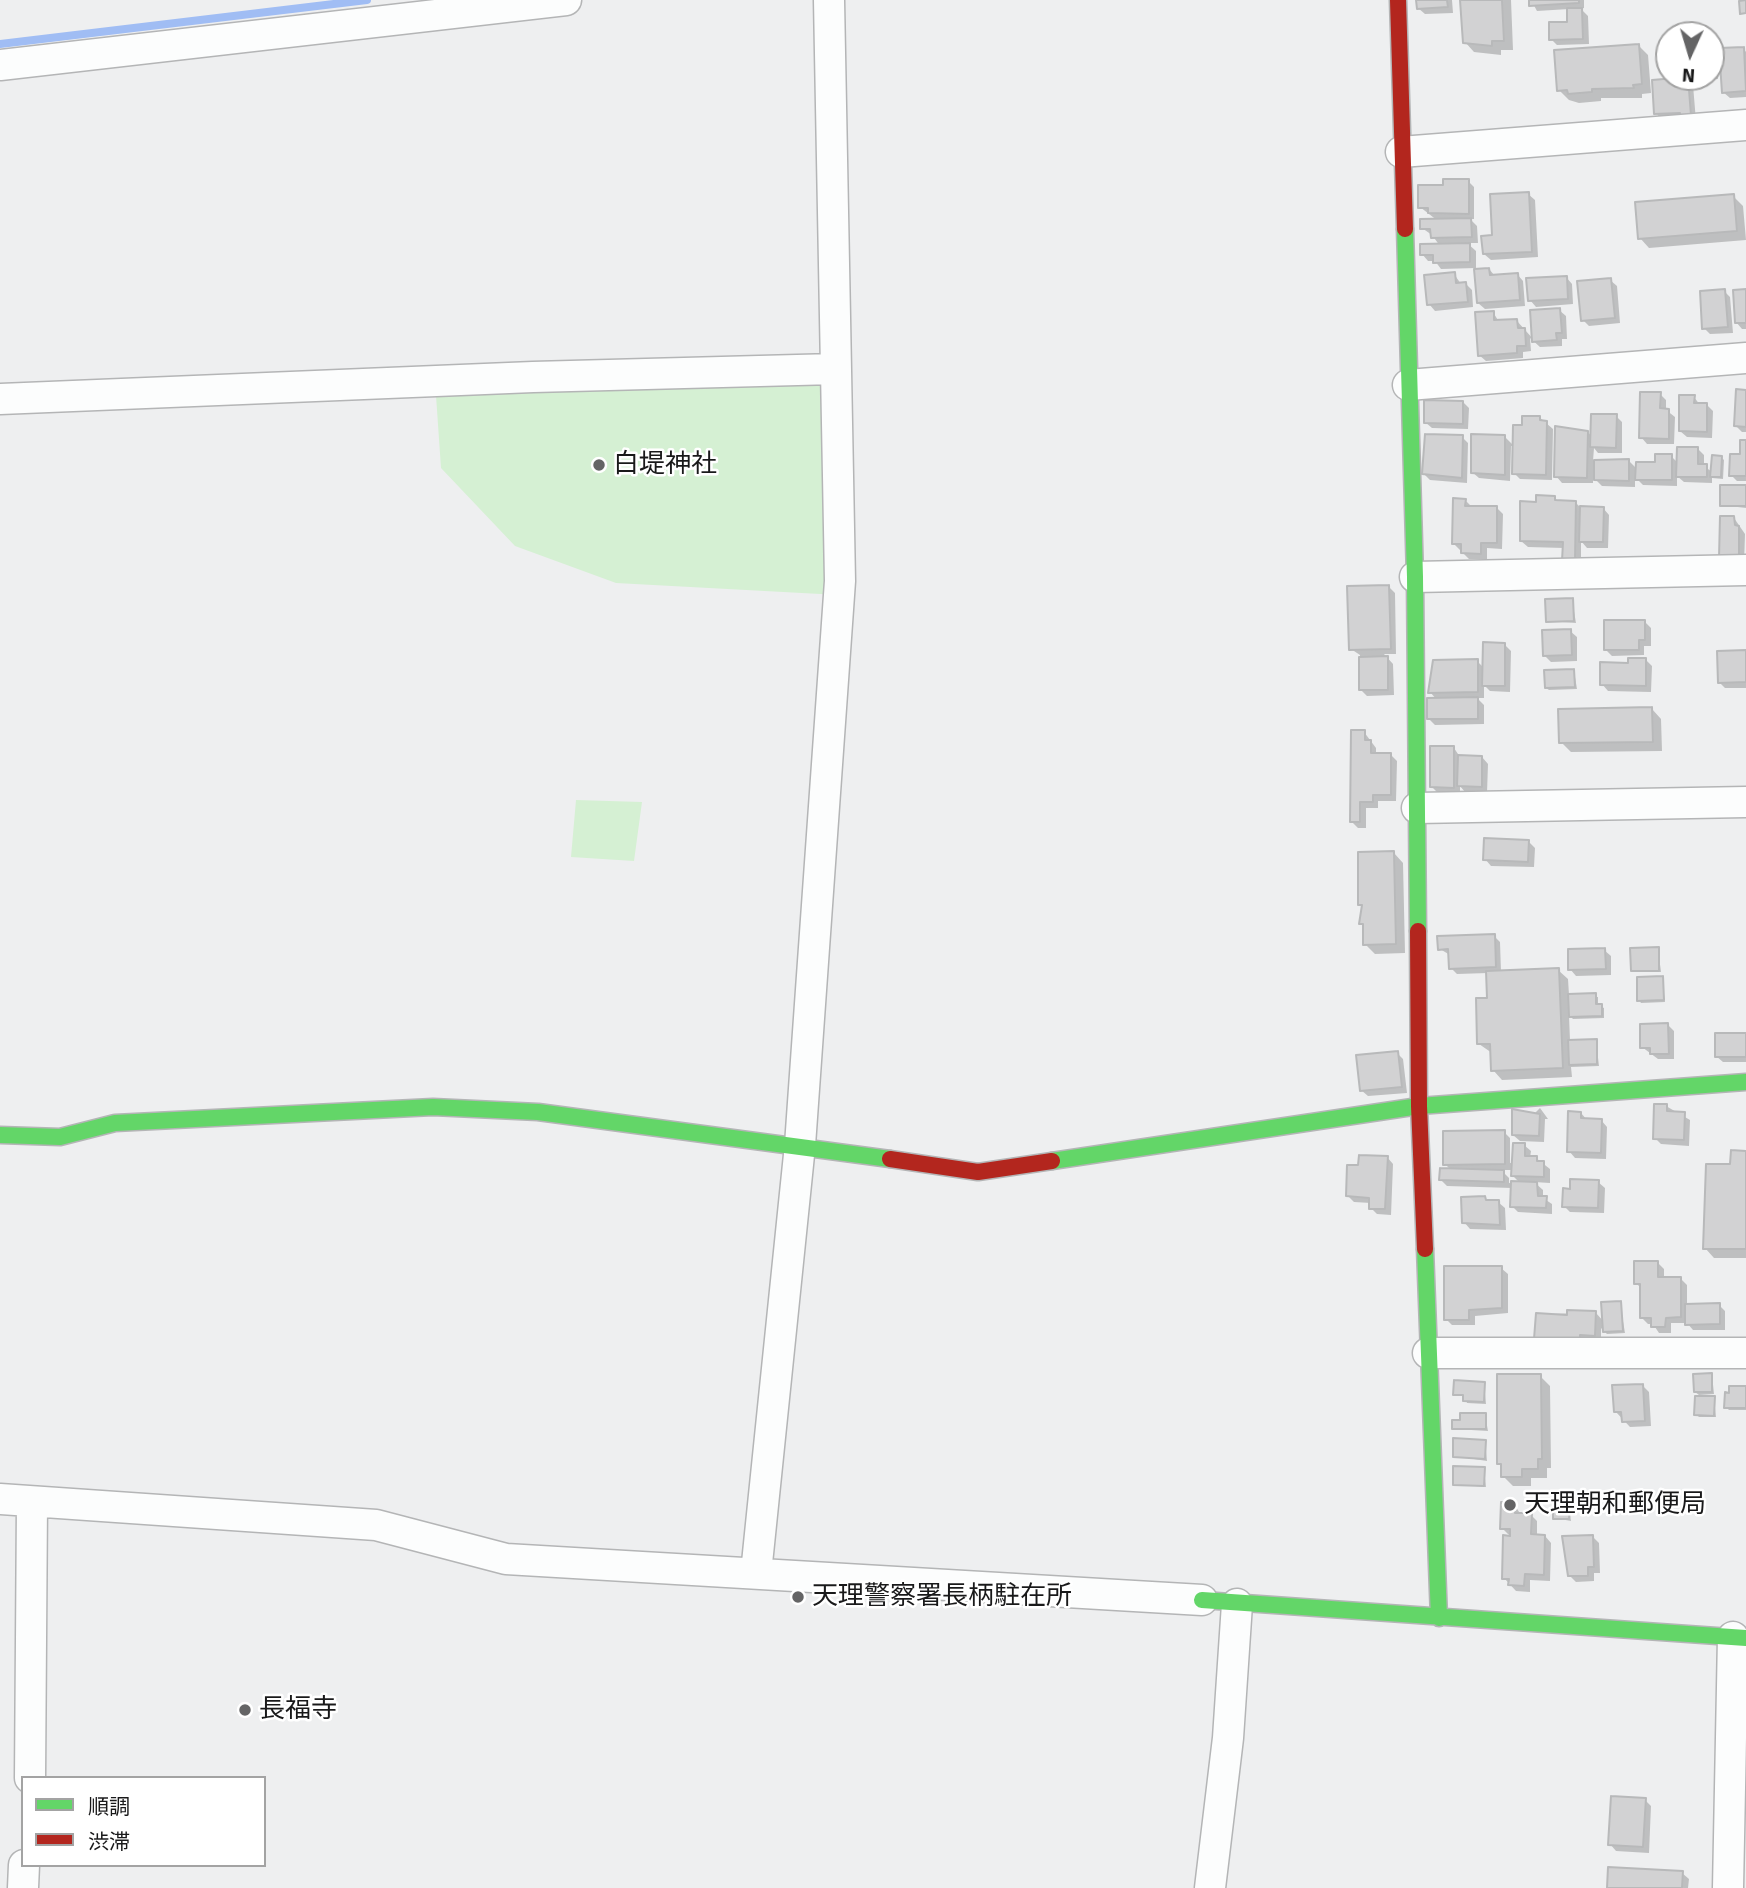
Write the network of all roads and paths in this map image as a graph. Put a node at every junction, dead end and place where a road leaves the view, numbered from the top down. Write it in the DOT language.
graph roads {
  1 [pos="566,0"];
  2 [pos="829,0"];
  3 [pos="1398,0"];
  4 [pos="0,65"];
  5 [pos="1746,125"];
  6 [pos="1401,152"];
  7 [pos="1746,358"];
  8 [pos="835,369"];
  9 [pos="1408,385"];
  10 [pos="0,399"];
  11 [pos="1746,570"];
  12 [pos="1415,577"];
  13 [pos="1746,802"];
  14 [pos="1417,808"];
  15 [pos="1746,1083"];
  16 [pos="1419,1105"];
  17 [pos="0,1135"];
  18 [pos="800,1144"];
  19 [pos="1428,1353"];
  20 [pos="1746,1353"];
  21 [pos="0,1499"];
  22 [pos="32,1502"];
  23 [pos="756,1573"];
  24 [pos="1202,1600"];
  25 [pos="1237,1604"];
  26 [pos="1439,1618"];
  27 [pos="1739,1638"];
  28 [pos="30,1776"];
  29 [pos="1738,1841"];
  30 [pos="24,1867"];
  31 [pos="23,1888"];
  32 [pos="1210,1888"];
  33 [pos="1728,1888"];
  1 -- 4 [label="street"];
  2 -- 8 [label="street"];
  3 -- 6 [label="street"];
  5 -- 6 [label="street"];
  6 -- 9 [label="street"];
  7 -- 9 [label="street"];
  8 -- 10 [label="street"];
  8 -- 18 [label="street"];
  9 -- 12 [label="street"];
  11 -- 12 [label="street"];
  12 -- 14 [label="street"];
  13 -- 14 [label="street"];
  14 -- 16 [label="street"];
  15 -- 16 [label="street"];
  16 -- 18 [label="street"];
  16 -- 19 [label="street"];
  17 -- 18 [label="street"];
  18 -- 23 [label="street"];
  19 -- 20 [label="street"];
  19 -- 26 [label="street"];
  21 -- 22 [label="street"];
  22 -- 23 [label="street"];
  22 -- 28 [label="street"];
  23 -- 24 [label="street"];
  24 -- 25 [label="street"];
  25 -- 26 [label="street"];
  25 -- 32 [label="street"];
  26 -- 27 [label="street"];
  27 -- 29 [label="street"];
  29 -- 33 [label="street"];
  30 -- 31 [label="street"];
}
